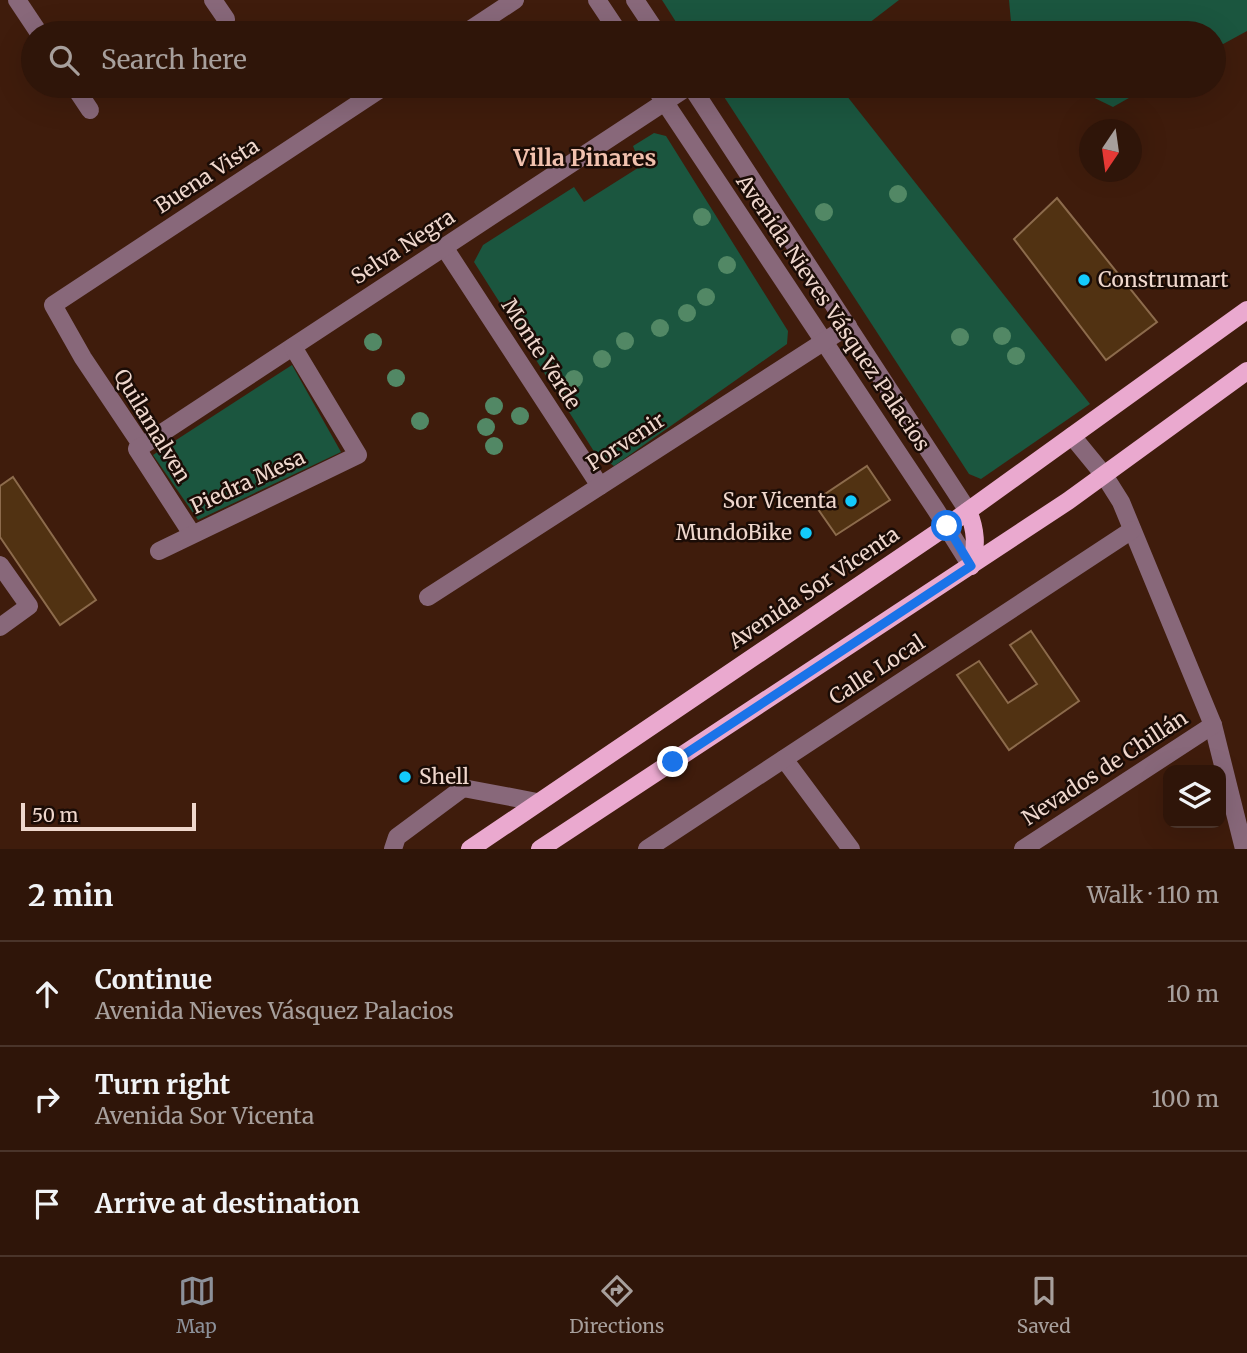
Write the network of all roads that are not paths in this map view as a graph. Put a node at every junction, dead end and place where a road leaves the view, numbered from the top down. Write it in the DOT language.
graph roads {
  1 [pos="17,0"];
  2 [pos="214,0"];
  3 [pos="515,0"];
  4 [pos="597,0"];
  5 [pos="635,0"];
  6 [pos="226,19"];
  7 [pos="31,21"];
  8 [pos="483,21"];
  9 [pos="611,21"];
  10 [pos="649,21"];
  11 [pos="82,98"];
  12 [pos="367,98"];
  13 [pos="662,98"];
  14 [pos="671,98"];
  15 [pos="698,98"];
  16 [pos="665,102"];
  17 [pos="90,110"];
  18 [pos="444,247"];
  19 [pos="53,304"];
  20 [pos="1247,310"];
  21 [pos="848,326"];
  22 [pos="824,341"];
  23 [pos="293,347"];
  24 [pos="1247,370"];
  25 [pos="1072,436"];
  26 [pos="142,446"];
  27 [pos="1104,475"];
  28 [pos="600,486"];
  29 [pos="968,511"];
  30 [pos="947,526"];
  31 [pos="1132,530"];
  32 [pos="192,534"];
  33 [pos="159,551"];
  34 [pos="0,565"];
  35 [pos="971,566"];
  36 [pos="428,597"];
  37 [pos="0,626"];
  38 [pos="1213,725"];
  39 [pos="784,759"];
  40 [pos="537,802"];
  41 [pos="393,849"];
  42 [pos="470,849"];
  43 [pos="540,849"];
  44 [pos="647,849"];
  45 [pos="851,849"];
  46 [pos="1023,849"];
  47 [pos="1244,849"];
  1 -- 7 [label="street"];
  2 -- 6 [label="street"];
  3 -- 8 [label="street"];
  4 -- 9 [label="street"];
  5 -- 10 [label="street"];
  11 -- 17 [label="street"];
  12 -- 19 [label="street, Buena Vista"];
  13 -- 16 [label="street, Avenida Nieves Vásquez Palacios"];
  14 -- 16 [label="street, Selva Negra"];
  15 -- 21 [label="street, Avenida Nieves Vásquez Palacios"];
  16 -- 18 [label="street, Selva Negra"];
  16 -- 22 [label="street, Avenida Nieves Vásquez Palacios"];
  18 -- 23 [label="street, Selva Negra"];
  18 -- 28 [label="street, Monte Verde"];
  19 -- 26 [label="street, Quilamalven"];
  20 -- 25 [label="main road, Avenida Sor Vicenta"];
  21 -- 22 [label="street, Porvenir"];
  21 -- 29 [label="street, Avenida Nieves Vásquez Palacios"];
  22 -- 28 [label="street, Porvenir"];
  22 -- 30 [label="street, Avenida Nieves Vásquez Palacios"];
  23 -- 26 [label="street, Selva Negra"];
  23 -- 32 [label="street, Piedra Mesa"];
  24 -- 27 [label="main road"];
  25 -- 27 [label="street"];
  25 -- 29 [label="main road, Avenida Sor Vicenta"];
  26 -- 32 [label="street, Quilamalven"];
  27 -- 31 [label="street"];
  27 -- 35 [label="main road"];
  28 -- 36 [label="street, Porvenir"];
  29 -- 30 [label="main road, Avenida Sor Vicenta"];
  29 -- 35 [label="main road"];
  30 -- 35 [label="street, Avenida Nieves Vásquez Palacios"];
  30 -- 40 [label="main road, Avenida Sor Vicenta"];
  31 -- 38 [label="street"];
  31 -- 39 [label="street, Calle Local"];
  32 -- 33 [label="street, Piedra Mesa"];
  34 -- 37 [label="street"];
  35 -- 43 [label="main road"];
  38 -- 46 [label="street, Nevados de Chillán"];
  38 -- 47 [label="street"];
  39 -- 44 [label="street, Calle Local"];
  39 -- 45 [label="street"];
  40 -- 41 [label="street"];
  40 -- 42 [label="main road, Avenida Sor Vicenta"];
}
